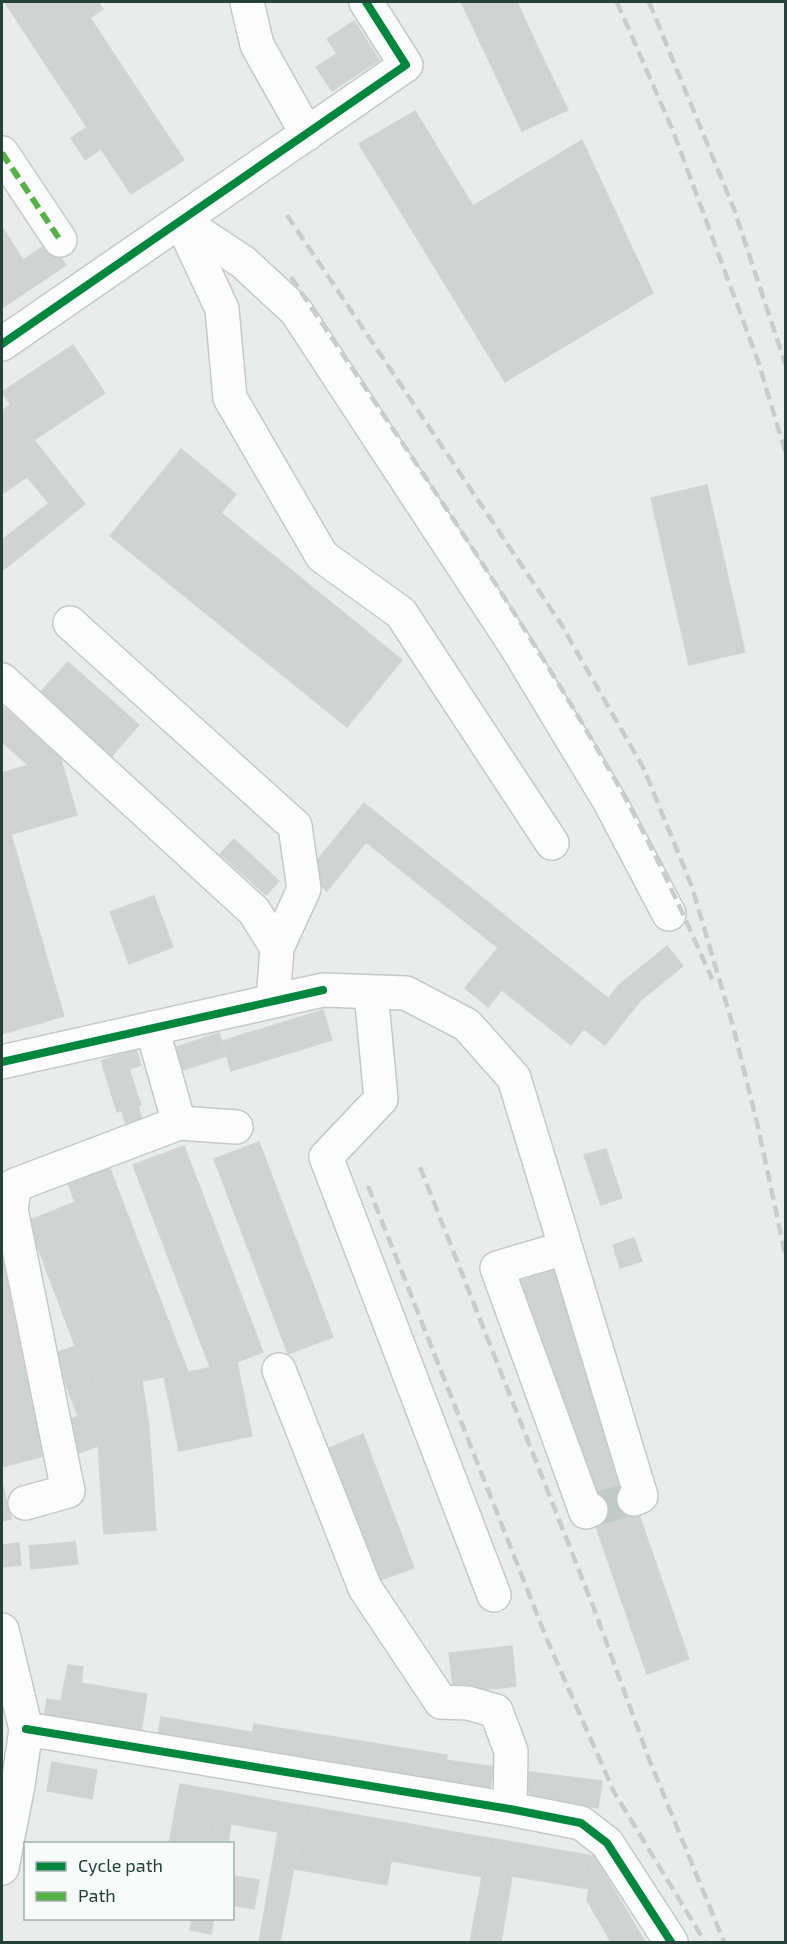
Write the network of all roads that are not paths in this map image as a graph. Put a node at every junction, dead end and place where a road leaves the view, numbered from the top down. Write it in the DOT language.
graph roads {
  1 [pos="247,2"];
  2 [pos="366,2"];
  3 [pos="307,134"];
  4 [pos="2,153"];
  5 [pos="181,221"];
  6 [pos="60,240"];
  7 [pos="2,344"];
  8 [pos="70,623"];
  9 [pos="2,680"];
  10 [pos="552,843"];
  11 [pos="669,914"];
  12 [pos="277,948"];
  13 [pos="371,992"];
  14 [pos="273,1001"];
  15 [pos="152,1028"];
  16 [pos="2,1062"];
  17 [pos="179,1123"];
  18 [pos="236,1127"];
  19 [pos="8,1183"];
  20 [pos="566,1248"];
  21 [pos="279,1370"];
  22 [pos="634,1499"];
  23 [pos="25,1503"];
  24 [pos="591,1510"];
  25 [pos="494,1595"];
  26 [pos="2,1630"];
  27 [pos="26,1729"];
  28 [pos="510,1809"];
  29 [pos="2,1869"];
  30 [pos="671,1942"];
  1 -- 3 [label="street"];
  2 -- 3 [label="street"];
  3 -- 5 [label="street"];
  4 -- 6 [label="street"];
  5 -- 7 [label="street"];
  5 -- 10 [label="street"];
  5 -- 11 [label="street"];
  8 -- 12 [label="street"];
  9 -- 12 [label="street"];
  12 -- 14 [label="street"];
  13 -- 14 [label="street"];
  13 -- 20 [label="street"];
  13 -- 25 [label="street"];
  14 -- 15 [label="street"];
  15 -- 16 [label="street"];
  15 -- 17 [label="street"];
  17 -- 18 [label="street"];
  17 -- 19 [label="street"];
  19 -- 23 [label="street"];
  20 -- 22 [label="street"];
  20 -- 24 [label="street"];
  21 -- 28 [label="street"];
  26 -- 27 [label="street"];
  27 -- 28 [label="street"];
  27 -- 29 [label="street"];
  28 -- 30 [label="street"];
}
